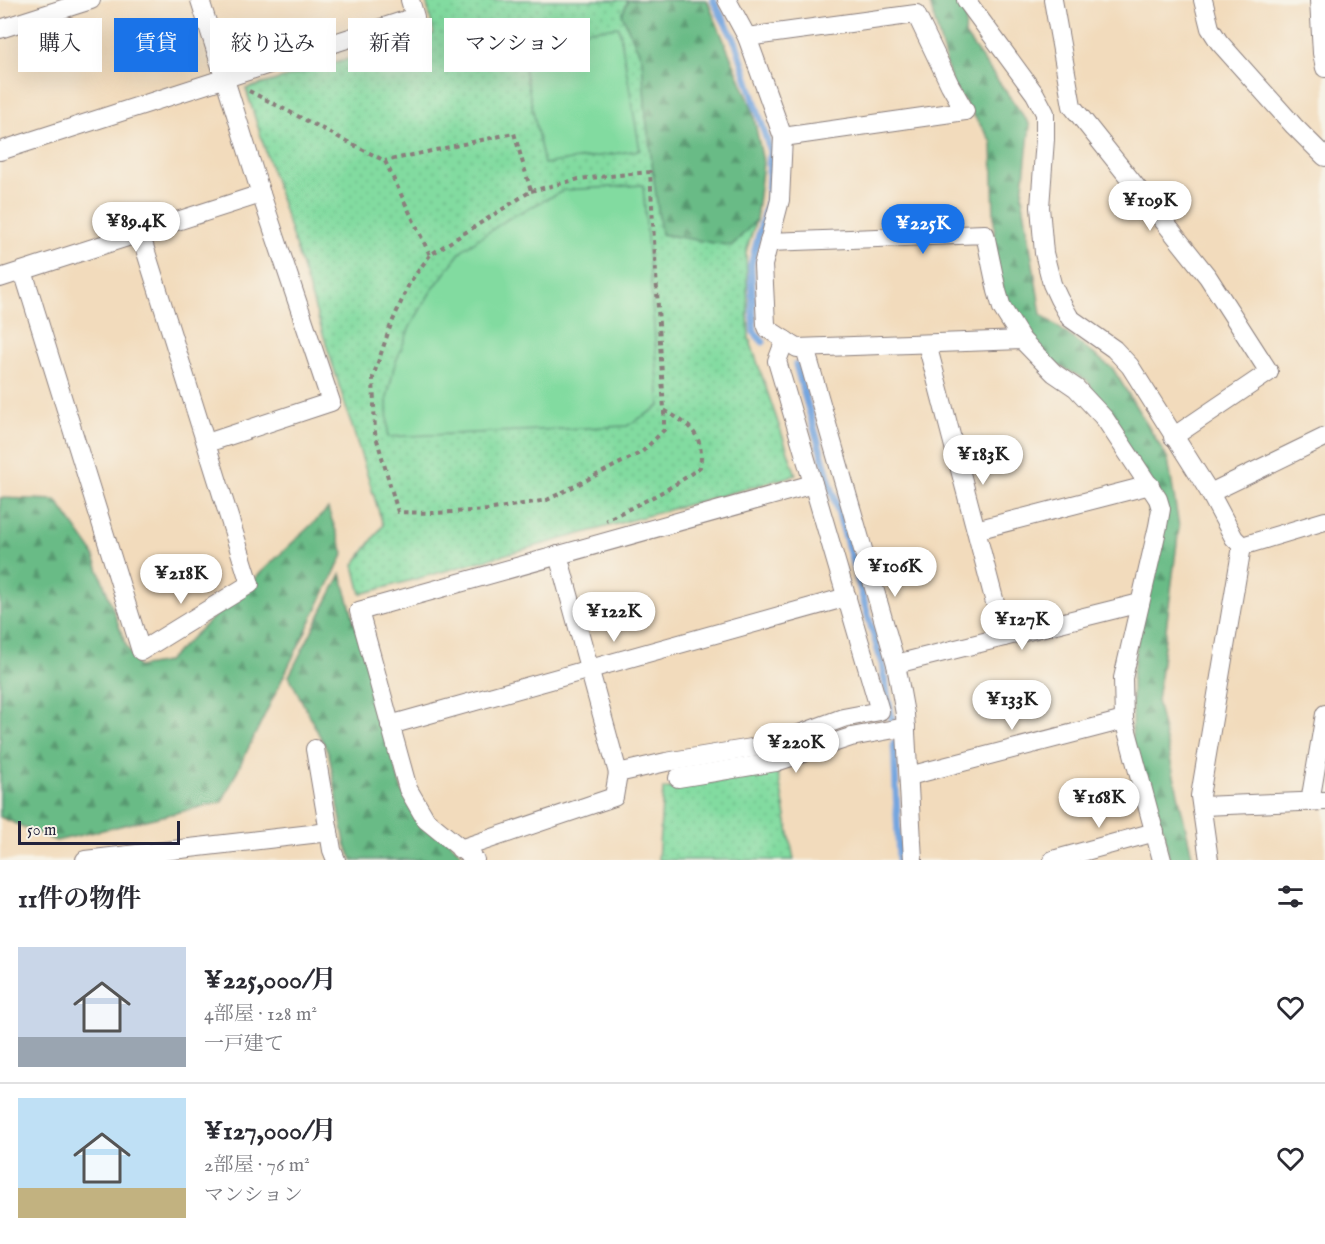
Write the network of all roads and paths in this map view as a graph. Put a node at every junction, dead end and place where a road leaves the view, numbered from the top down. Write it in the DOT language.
graph roads {
  1 [pos="91,0"];
  2 [pos="200,0"];
  3 [pos="410,0"];
  4 [pos="727,0"];
  5 [pos="966,0"];
  6 [pos="1053,0"];
  7 [pos="1203,0"];
  8 [pos="1319,0"];
  9 [pos="0,29"];
  10 [pos="747,37"];
  11 [pos="1325,68"];
  12 [pos="225,79"];
  13 [pos="1072,106"];
  14 [pos="1045,113"];
  15 [pos="783,137"];
  16 [pos="0,151"];
  17 [pos="1325,157"];
  18 [pos="385,161"];
  19 [pos="531,191"];
  20 [pos="261,194"];
  21 [pos="140,233"];
  22 [pos="769,242"];
  23 [pos="430,255"];
  24 [pos="23,271"];
  25 [pos="0,278"];
  26 [pos="785,340"];
  27 [pos="1022,340"];
  28 [pos="927,344"];
  29 [pos="805,348"];
  30 [pos="664,410"];
  31 [pos="1173,437"];
  32 [pos="1325,437"];
  33 [pos="207,443"];
  34 [pos="813,484"];
  35 [pos="1150,485"];
  36 [pos="1210,493"];
  37 [pos="1325,521"];
  38 [pos="600,523"];
  39 [pos="976,530"];
  40 [pos="1242,546"];
  41 [pos="558,555"];
  42 [pos="847,597"];
  43 [pos="1140,603"];
  44 [pos="1004,637"];
  45 [pos="896,664"];
  46 [pos="589,669"];
  47 [pos="1325,714"];
  48 [pos="1124,720"];
  49 [pos="390,725"];
  50 [pos="906,727"];
  51 [pos="315,749"];
  52 [pos="618,773"];
  53 [pos="909,776"];
  54 [pos="678,778"];
  55 [pos="1317,801"];
  56 [pos="1202,806"];
  57 [pos="329,832"];
  58 [pos="1155,832"];
  59 [pos="460,849"];
  60 [pos="85,860"];
  61 [pos="336,860"];
  62 [pos="475,860"];
  63 [pos="913,860"];
  64 [pos="1053,860"];
  65 [pos="1162,860"];
  66 [pos="1209,860"];
  1 -- 9 [label="street"];
  2 -- 12 [label="street"];
  3 -- 12 [label="street"];
  4 -- 10 [label="street"];
  5 -- 14 [label="street"];
  6 -- 13 [label="street"];
  7 -- 17 [label="street"];
  8 -- 11 [label="street"];
  10 -- 15 [label="street"];
  10 -- 15 [label="street"];
  12 -- 16 [label="street"];
  12 -- 18 [label="path"];
  12 -- 20 [label="street"];
  13 -- 14 [label="street"];
  13 -- 31 [label="street"];
  14 -- 31 [label="street"];
  15 -- 22 [label="street"];
  18 -- 19 [label="path"];
  18 -- 23 [label="path"];
  19 -- 23 [label="path"];
  19 -- 30 [label="path"];
  20 -- 21 [label="street"];
  20 -- 33 [label="street"];
  21 -- 24 [label="street"];
  21 -- 33 [label="street"];
  22 -- 26 [label="street"];
  22 -- 27 [label="street"];
  23 -- 30 [label="path"];
  24 -- 25 [label="street"];
  24 -- 33 [label="street"];
  26 -- 29 [label="street"];
  26 -- 34 [label="street"];
  27 -- 28 [label="street"];
  27 -- 35 [label="street"];
  28 -- 29 [label="street"];
  28 -- 39 [label="street"];
  29 -- 45 [label="street"];
  30 -- 38 [label="path"];
  31 -- 36 [label="street"];
  32 -- 36 [label="street"];
  34 -- 41 [label="street"];
  34 -- 42 [label="street"];
  35 -- 39 [label="street"];
  35 -- 43 [label="street"];
  36 -- 40 [label="street"];
  37 -- 40 [label="street"];
  39 -- 44 [label="street"];
  40 -- 56 [label="street"];
  41 -- 46 [label="street"];
  41 -- 49 [label="street"];
  42 -- 46 [label="street"];
  42 -- 52 [label="street"];
  43 -- 44 [label="street"];
  43 -- 48 [label="street"];
  44 -- 45 [label="street"];
  45 -- 50 [label="street"];
  46 -- 49 [label="street"];
  46 -- 52 [label="street"];
  47 -- 55 [label="street"];
  48 -- 53 [label="street"];
  48 -- 58 [label="street"];
  49 -- 59 [label="street"];
  50 -- 53 [label="street"];
  50 -- 54 [label="street"];
  51 -- 57 [label="street"];
  52 -- 59 [label="street"];
  53 -- 63 [label="street"];
  55 -- 56 [label="street"];
  56 -- 66 [label="street"];
  57 -- 60 [label="street"];
  57 -- 61 [label="street"];
  58 -- 64 [label="street"];
  58 -- 65 [label="street"];
  59 -- 62 [label="street"];
}
